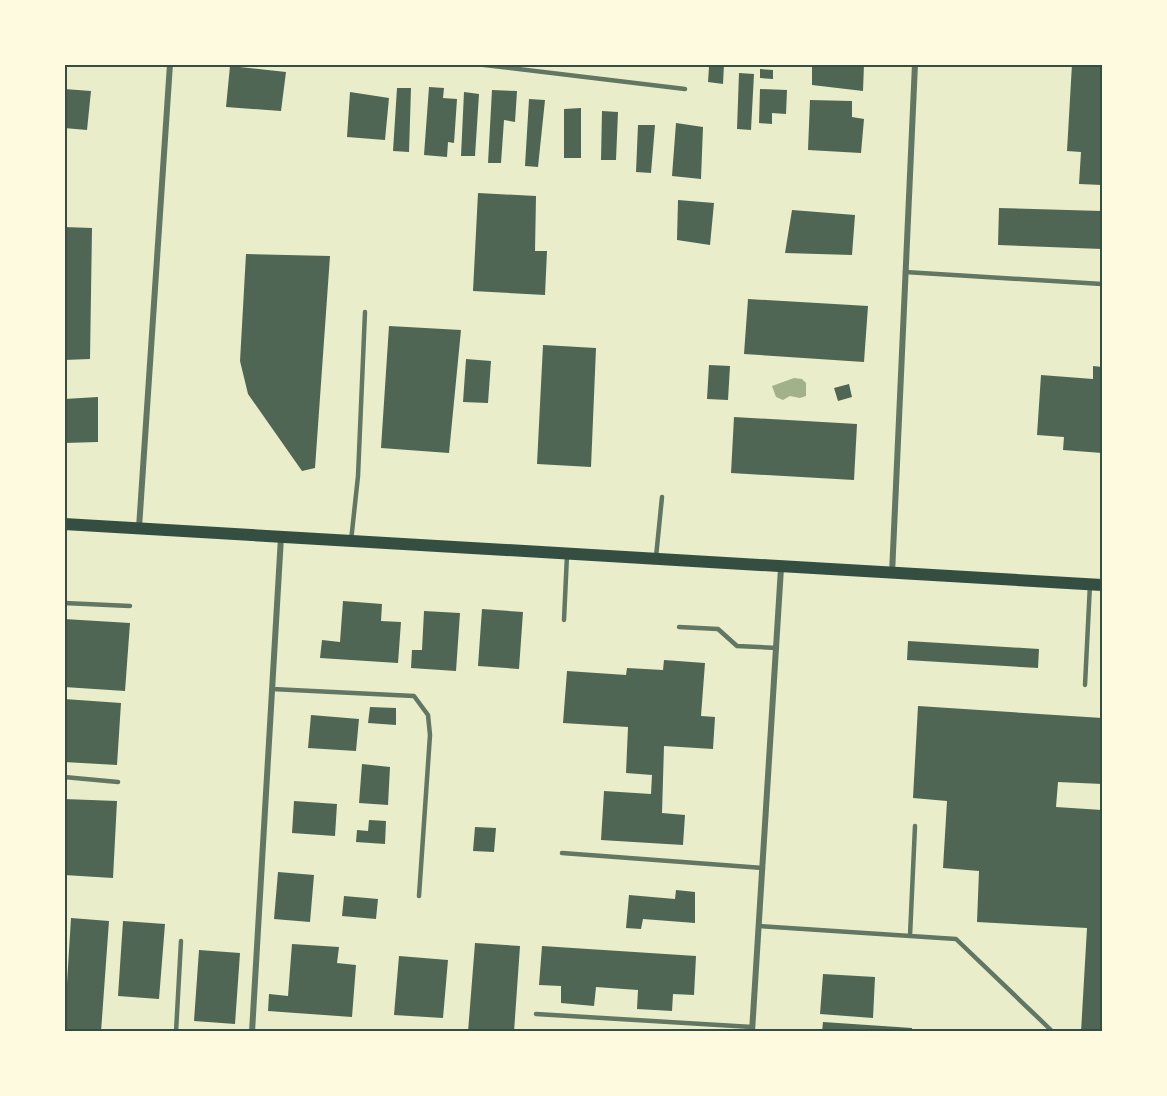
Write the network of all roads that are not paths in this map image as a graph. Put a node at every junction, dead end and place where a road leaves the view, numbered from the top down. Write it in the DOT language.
graph roads {
  1 [pos="170,64"];
  2 [pos="476,64"];
  3 [pos="915,64"];
  4 [pos="685,89"];
  5 [pos="905,272"];
  6 [pos="1102,284"];
  7 [pos="365,312"];
  8 [pos="662,497"];
  9 [pos="64,524"];
  10 [pos="139,528"];
  11 [pos="281,536"];
  12 [pos="351,541"];
  13 [pos="567,555"];
  14 [pos="656,560"];
  15 [pos="781,568"];
  16 [pos="892,575"];
  17 [pos="1096,585"];
  18 [pos="64,603"];
  19 [pos="130,606"];
  20 [pos="564,620"];
  21 [pos="679,627"];
  22 [pos="777,648"];
  23 [pos="1085,685"];
  24 [pos="272,689"];
  25 [pos="64,777"];
  26 [pos="118,782"];
  27 [pos="915,826"];
  28 [pos="562,854"];
  29 [pos="763,868"];
  30 [pos="419,897"];
  31 [pos="759,926"];
  32 [pos="910,936"];
  33 [pos="182,941"];
  34 [pos="536,1014"];
  35 [pos="752,1029"];
  36 [pos="177,1032"];
  37 [pos="252,1032"];
  38 [pos="1053,1032"];
  1 -- 10 [label="street"];
  2 -- 4 [label="lane"];
  3 -- 5 [label="street"];
  5 -- 6 [label="lane"];
  5 -- 16 [label="street"];
  7 -- 12 [label="lane"];
  8 -- 14 [label="lane"];
  9 -- 10 [label="main road"];
  10 -- 11 [label="main road"];
  11 -- 12 [label="main road"];
  11 -- 24 [label="street"];
  12 -- 13 [label="main road"];
  13 -- 14 [label="main road"];
  13 -- 20 [label="lane"];
  14 -- 15 [label="main road"];
  15 -- 16 [label="main road"];
  15 -- 22 [label="street"];
  16 -- 17 [label="main road"];
  17 -- 23 [label="lane"];
  18 -- 19 [label="lane"];
  21 -- 22 [label="lane"];
  22 -- 29 [label="street"];
  24 -- 30 [label="lane"];
  24 -- 37 [label="street"];
  25 -- 26 [label="lane"];
  27 -- 32 [label="lane"];
  28 -- 29 [label="lane"];
  29 -- 31 [label="street"];
  31 -- 32 [label="lane"];
  31 -- 35 [label="street"];
  32 -- 38 [label="lane"];
  33 -- 36 [label="lane"];
  34 -- 35 [label="lane"];
}
